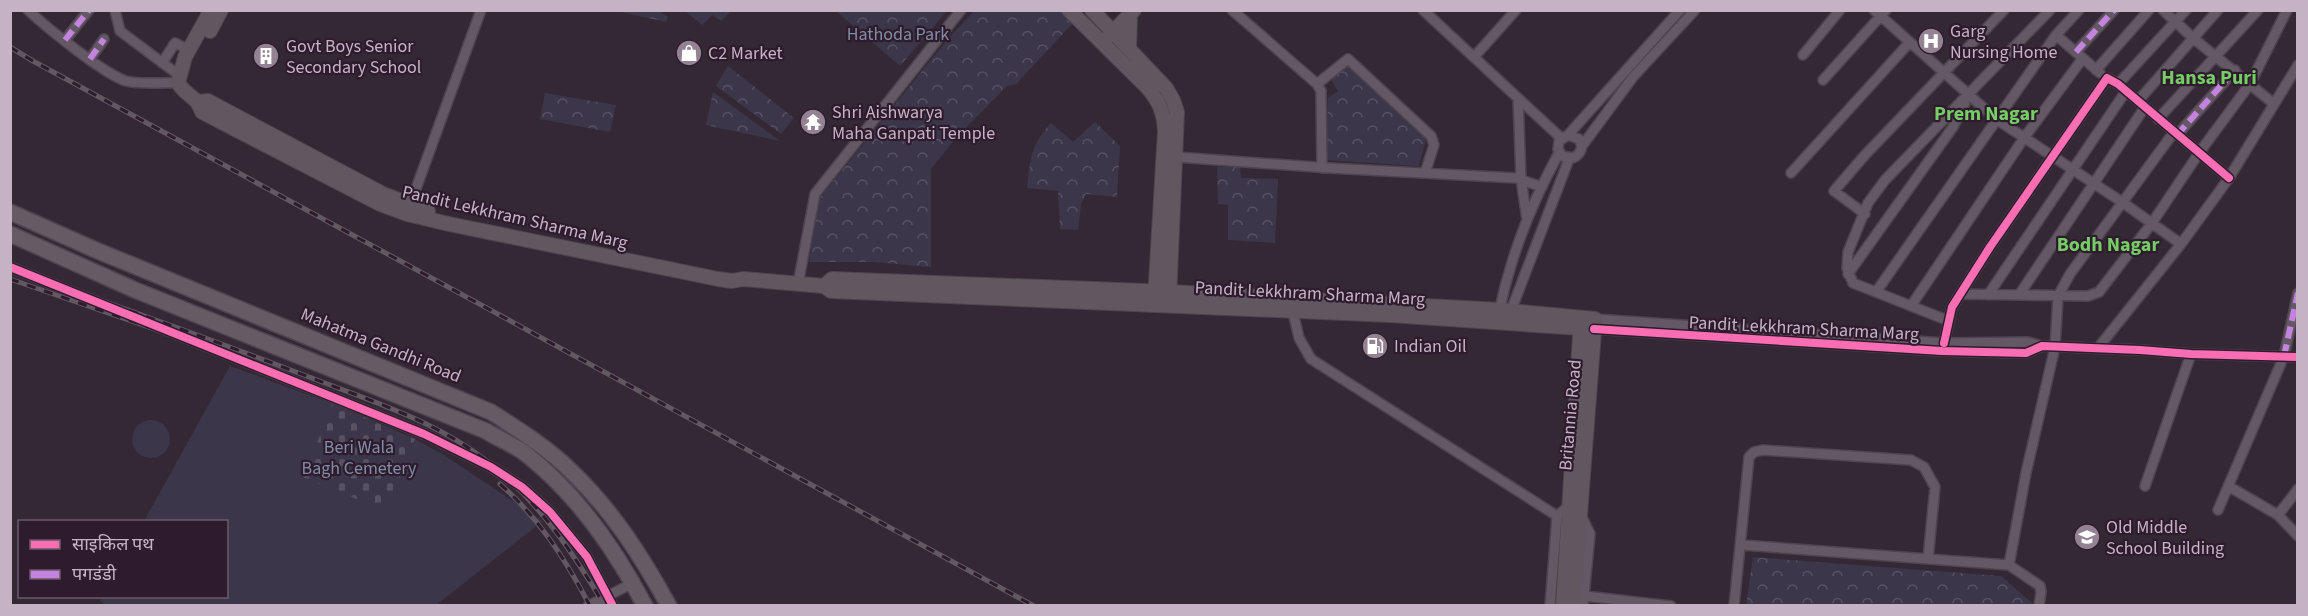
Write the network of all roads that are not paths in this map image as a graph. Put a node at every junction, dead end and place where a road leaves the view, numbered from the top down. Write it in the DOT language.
graph roads {
  1 [pos="28,10"];
  2 [pos="89,10"];
  3 [pos="115,10"];
  4 [pos="211,10"];
  5 [pos="221,10"];
  6 [pos="481,10"];
  7 [pos="961,10"];
  8 [pos="1069,10"];
  9 [pos="1092,10"];
  10 [pos="1232,10"];
  11 [pos="1423,10"];
  12 [pos="1516,10"];
  13 [pos="1680,10"];
  14 [pos="1695,10"];
  15 [pos="1840,10"];
  16 [pos="2004,10"];
  17 [pos="2050,10"];
  18 [pos="2079,10"];
  19 [pos="2114,10"];
  20 [pos="2149,10"];
  21 [pos="2163,10"];
  22 [pos="2186,10"];
  23 [pos="2218,10"];
  24 [pos="2258,10"];
  25 [pos="2289,10"];
  26 [pos="1132,12"];
  27 [pos="1880,12"];
  28 [pos="2298,14"];
  29 [pos="2176,22"];
  30 [pos="1113,32"];
  31 [pos="2056,35"];
  32 [pos="2193,38"];
  33 [pos="104,39"];
  34 [pos="65,40"];
  35 [pos="1102,43"];
  36 [pos="1909,44"];
  37 [pos="1129,49"];
  38 [pos="189,50"];
  39 [pos="1803,55"];
  40 [pos="2079,55"];
  41 [pos="2215,55"];
  42 [pos="1474,57"];
  43 [pos="90,59"];
  44 [pos="162,63"];
  45 [pos="2298,64"];
  46 [pos="2096,70"];
  47 [pos="2235,70"];
  48 [pos="1944,74"];
  49 [pos="180,76"];
  50 [pos="2107,78"];
  51 [pos="1823,80"];
  52 [pos="1317,84"];
  53 [pos="2118,84"];
  54 [pos="2250,84"];
  55 [pos="2126,91"];
  56 [pos="1969,95"];
  57 [pos="1518,98"];
  58 [pos="2141,104"];
  59 [pos="2274,104"];
  60 [pos="2158,118"];
  61 [pos="1996,119"];
  62 [pos="2176,133"];
  63 [pos="1565,137"];
  64 [pos="2024,138"];
  65 [pos="1582,146"];
  66 [pos="1559,153"];
  67 [pos="2199,153"];
  68 [pos="1176,157"];
  69 [pos="2053,157"];
  70 [pos="1569,159"];
  71 [pos="1322,168"];
  72 [pos="2072,170"];
  73 [pos="1425,173"];
  74 [pos="1791,173"];
  75 [pos="2229,178"];
  76 [pos="1521,179"];
  77 [pos="2094,184"];
  78 [pos="1542,187"];
  79 [pos="2122,202"];
  80 [pos="409,209"];
  81 [pos="10,212"];
  82 [pos="1864,214"];
  83 [pos="1527,222"];
  84 [pos="2152,223"];
  85 [pos="10,234"];
  86 [pos="2181,244"];
  87 [pos="10,267"];
  88 [pos="1848,274"];
  89 [pos="798,284"];
  90 [pos="1876,292"];
  91 [pos="2298,293"];
  92 [pos="1960,294"];
  93 [pos="1988,295"];
  94 [pos="2019,295"];
  95 [pos="2058,296"];
  96 [pos="1162,298"];
  97 [pos="1911,306"];
  98 [pos="1293,312"];
  99 [pos="1504,316"];
  100 [pos="1949,321"];
  101 [pos="1588,324"];
  102 [pos="1944,343"];
  103 [pos="2042,346"];
  104 [pos="2055,347"];
  105 [pos="2098,348"];
  106 [pos="2191,354"];
  107 [pos="2284,356"];
  108 [pos="2298,357"];
  109 [pos="2145,486"];
  110 [pos="2228,486"];
  111 [pos="2298,489"];
  112 [pos="1575,509"];
  113 [pos="2218,510"];
  114 [pos="2278,515"];
  115 [pos="1557,516"];
  116 [pos="2298,536"];
  117 [pos="1742,545"];
  118 [pos="1928,559"];
  119 [pos="2009,565"];
  120 [pos="633,584"];
  121 [pos="608,595"];
  122 [pos="1584,601"];
  123 [pos="1654,605"];
  124 [pos="588,606"];
  125 [pos="613,606"];
  126 [pos="645,606"];
  127 [pos="669,606"];
  128 [pos="1550,606"];
  129 [pos="1563,606"];
  130 [pos="1573,606"];
  131 [pos="1671,606"];
  132 [pos="1734,606"];
  133 [pos="2039,606"];
  1 -- 34 [label="street"];
  2 -- 34 [label="street"];
  3 -- 44 [label="street"];
  4 -- 38 [label="main road"];
  5 -- 49 [label="main road"];
  6 -- 80 [label="street"];
  7 -- 89 [label="street"];
  8 -- 35 [label="main road"];
  9 -- 30 [label="main road"];
  10 -- 52 [label="street"];
  11 -- 42 [label="street"];
  12 -- 42 [label="street"];
  13 -- 63 [label="street"];
  14 -- 65 [label="street"];
  15 -- 39 [label="street"];
  16 -- 48 [label="street"];
  17 -- 56 [label="street"];
  18 -- 31 [label="street"];
  19 -- 40 [label="street"];
  20 -- 46 [label="street"];
  21 -- 29 [label="street"];
  22 -- 29 [label="street"];
  23 -- 32 [label="street"];
  24 -- 41 [label="street"];
  25 -- 28 [label="street"];
  25 -- 54 [label="street"];
  26 -- 30 [label="main road"];
  26 -- 37 [label="main road"];
  27 -- 36 [label="street"];
  27 -- 51 [label="street"];
  29 -- 32 [label="street"];
  29 -- 53 [label="street"];
  30 -- 35 [label="main road"];
  30 -- 37 [label="main road"];
  31 -- 40 [label="street"];
  31 -- 61 [label="street"];
  32 -- 41 [label="street"];
  32 -- 58 [label="street"];
  33 -- 43 [label="street"];
  34 -- 43 [label="street"];
  35 -- 96 [label="main road"];
  36 -- 48 [label="street"];
  36 -- 74 [label="street"];
  37 -- 68 [label="main road"];
  38 -- 44 [label="street"];
  38 -- 49 [label="main road"];
  40 -- 46 [label="street"];
  40 -- 64 [label="street"];
  41 -- 47 [label="street"];
  41 -- 60 [label="street"];
  42 -- 57 [label="street"];
  43 -- 49 [label="street"];
  44 -- 49 [label="street"];
  45 -- 59 [label="street"];
  46 -- 50 [label="street"];
  47 -- 54 [label="street"];
  47 -- 62 [label="street"];
  48 -- 56 [label="street"];
  48 -- 82 [label="street"];
  49 -- 80 [label="main road, Pandit Lekkhram Sharma Marg"];
  50 -- 53 [label="street"];
  50 -- 69 [label="street"];
  52 -- 71 [label="street"];
  52 -- 73 [label="street"];
  53 -- 55 [label="street"];
  54 -- 59 [label="street"];
  54 -- 67 [label="street"];
  55 -- 58 [label="street"];
  55 -- 72 [label="street"];
  56 -- 61 [label="street"];
  56 -- 82 [label="street"];
  56 -- 88 [label="street"];
  57 -- 63 [label="street"];
  57 -- 76 [label="street"];
  58 -- 60 [label="street"];
  58 -- 77 [label="street"];
  59 -- 75 [label="street"];
  60 -- 62 [label="street"];
  61 -- 64 [label="street"];
  61 -- 90 [label="street"];
  62 -- 67 [label="street"];
  62 -- 79 [label="street"];
  63 -- 65 [label="street"];
  63 -- 66 [label="street"];
  64 -- 69 [label="street"];
  64 -- 97 [label="street"];
  65 -- 70 [label="street"];
  66 -- 70 [label="street"];
  66 -- 78 [label="street"];
  67 -- 75 [label="street"];
  67 -- 84 [label="street"];
  68 -- 71 [label="street"];
  68 -- 96 [label="main road"];
  69 -- 72 [label="street"];
  69 -- 92 [label="street"];
  70 -- 99 [label="street"];
  71 -- 73 [label="street"];
  72 -- 77 [label="street"];
  72 -- 93 [label="street"];
  73 -- 76 [label="street"];
  75 -- 86 [label="street"];
  76 -- 78 [label="street"];
  76 -- 83 [label="street"];
  77 -- 79 [label="street"];
  77 -- 94 [label="street"];
  78 -- 83 [label="street"];
  79 -- 84 [label="street"];
  79 -- 95 [label="street"];
  80 -- 89 [label="main road, Pandit Lekkhram Sharma Marg"];
  81 -- 127 [label="main road, Mahatma Gandhi Road"];
  82 -- 88 [label="street"];
  83 -- 99 [label="street"];
  84 -- 86 [label="street"];
  84 -- 95 [label="street"];
  85 -- 120 [label="main road"];
  86 -- 105 [label="street"];
  87 -- 121 [label="street"];
  88 -- 90 [label="street"];
  89 -- 96 [label="main road, Pandit Lekkhram Sharma Marg"];
  90 -- 97 [label="street"];
  91 -- 107 [label="street"];
  92 -- 93 [label="street"];
  92 -- 100 [label="street"];
  93 -- 94 [label="street"];
  94 -- 95 [label="street"];
  95 -- 104 [label="street"];
  96 -- 98 [label="main road, Pandit Lekkhram Sharma Marg"];
  96 -- 99 [label="main road, Pandit Lekkhram Sharma Marg"];
  97 -- 100 [label="street"];
  98 -- 99 [label="main road, Pandit Lekkhram Sharma Marg"];
  98 -- 115 [label="street"];
  99 -- 101 [label="main road, Pandit Lekkhram Sharma Marg"];
  100 -- 102 [label="street"];
  101 -- 102 [label="street"];
  101 -- 103 [label="street, Pandit Lekkhram Sharma Marg"];
  101 -- 112 [label="main road, Britannia Road"];
  102 -- 103 [label="street"];
  103 -- 104 [label="street, Pandit Lekkhram Sharma Marg"];
  104 -- 105 [label="street, Pandit Lekkhram Sharma Marg"];
  104 -- 119 [label="street"];
  105 -- 106 [label="street, Pandit Lekkhram Sharma Marg"];
  106 -- 107 [label="street, Pandit Lekkhram Sharma Marg"];
  106 -- 109 [label="street"];
  107 -- 108 [label="street, Pandit Lekkhram Sharma Marg"];
  107 -- 110 [label="street"];
  110 -- 113 [label="street"];
  110 -- 114 [label="street"];
  111 -- 114 [label="street"];
  112 -- 115 [label="street"];
  112 -- 122 [label="street"];
  112 -- 129 [label="main road"];
  112 -- 130 [label="main road"];
  114 -- 116 [label="street"];
  115 -- 128 [label="street"];
  117 -- 118 [label="street"];
  117 -- 118 [label="street"];
  117 -- 132 [label="street"];
  118 -- 119 [label="street"];
  119 -- 133 [label="street"];
  120 -- 121 [label="street"];
  120 -- 126 [label="main road"];
  121 -- 124 [label="street"];
  121 -- 125 [label="street"];
  122 -- 123 [label="street"];
  123 -- 131 [label="street"];
}
